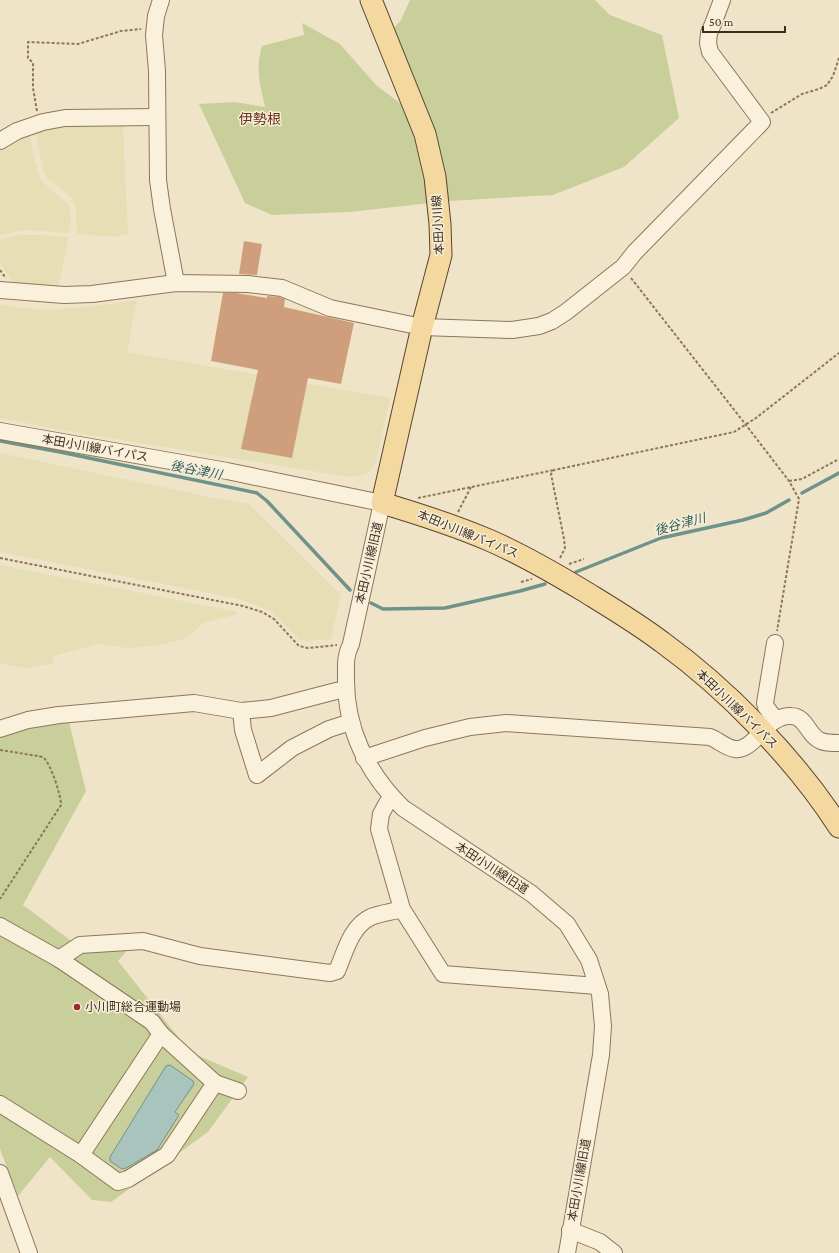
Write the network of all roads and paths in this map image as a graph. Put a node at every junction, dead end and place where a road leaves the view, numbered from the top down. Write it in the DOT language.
graph roads {
  1 [pos="161,0"];
  2 [pos="372,0"];
  3 [pos="722,0"];
  4 [pos="155,27"];
  5 [pos="839,58"];
  6 [pos="157,117"];
  7 [pos="762,122"];
  8 [pos="39,124"];
  9 [pos="0,141"];
  10 [pos="623,267"];
  11 [pos="176,284"];
  12 [pos="0,290"];
  13 [pos="422,327"];
  14 [pos="839,353"];
  15 [pos="746,425"];
  16 [pos="0,431"];
  17 [pos="839,459"];
  18 [pos="554,470"];
  19 [pos="789,482"];
  20 [pos="471,487"];
  21 [pos="413,500"];
  22 [pos="382,503"];
  23 [pos="457,515"];
  24 [pos="0,558"];
  25 [pos="584,559"];
  26 [pos="554,568"];
  27 [pos="774,643"];
  28 [pos="351,644"];
  29 [pos="346,690"];
  30 [pos="241,711"];
  31 [pos="351,722"];
  32 [pos="769,725"];
  33 [pos="0,729"];
  34 [pos="839,742"];
  35 [pos="0,750"];
  36 [pos="364,758"];
  37 [pos="393,798"];
  38 [pos="839,827"];
  39 [pos="0,899"];
  40 [pos="402,909"];
  41 [pos="1,928"];
  42 [pos="60,959"];
  43 [pos="597,986"];
  44 [pos="161,1034"];
  45 [pos="215,1083"];
  46 [pos="238,1091"];
  47 [pos="0,1104"];
  48 [pos="81,1155"];
  49 [pos="0,1173"];
  50 [pos="570,1230"];
  51 [pos="29,1253"];
  52 [pos="567,1253"];
  53 [pos="614,1253"];
  1 -- 4 [label="street"];
  2 -- 13 [label="main road, 本田小川線"];
  3 -- 7 [label="street"];
  4 -- 6 [label="street"];
  4 -- 8 [label="path"];
  5 -- 7 [label="path"];
  6 -- 8 [label="street"];
  6 -- 11 [label="street"];
  7 -- 10 [label="street"];
  8 -- 9 [label="street"];
  10 -- 13 [label="street"];
  10 -- 15 [label="path"];
  11 -- 12 [label="street"];
  11 -- 13 [label="street"];
  13 -- 22 [label="main road, 本田小川線"];
  14 -- 15 [label="path"];
  15 -- 18 [label="path"];
  15 -- 19 [label="path"];
  16 -- 22 [label="street, 本田小川線バイパス"];
  17 -- 19 [label="path"];
  18 -- 20 [label="path"];
  18 -- 26 [label="path"];
  19 -- 27 [label="path"];
  20 -- 21 [label="path"];
  20 -- 23 [label="path"];
  22 -- 26 [label="main road, 本田小川線バイパス"];
  22 -- 28 [label="street, 本田小川線旧道"];
  24 -- 28 [label="path"];
  25 -- 26 [label="path"];
  26 -- 32 [label="main road, 本田小川線バイパス"];
  27 -- 32 [label="street"];
  28 -- 29 [label="street, 本田小川線旧道"];
  29 -- 30 [label="street"];
  29 -- 31 [label="street, 本田小川線旧道"];
  30 -- 31 [label="street"];
  30 -- 33 [label="street"];
  31 -- 36 [label="street, 本田小川線旧道"];
  32 -- 34 [label="street"];
  32 -- 36 [label="street"];
  32 -- 38 [label="main road, 本田小川線バイパス"];
  35 -- 39 [label="path"];
  36 -- 37 [label="street, 本田小川線旧道"];
  37 -- 40 [label="street"];
  37 -- 43 [label="street, 本田小川線旧道"];
  40 -- 42 [label="street"];
  40 -- 43 [label="street"];
  41 -- 42 [label="street"];
  42 -- 44 [label="street"];
  43 -- 50 [label="street, 本田小川線旧道"];
  44 -- 45 [label="street"];
  44 -- 48 [label="street"];
  45 -- 46 [label="street"];
  45 -- 48 [label="street"];
  47 -- 48 [label="street"];
  49 -- 51 [label="street"];
  50 -- 52 [label="street, 本田小川線旧道"];
  50 -- 53 [label="street"];
}
